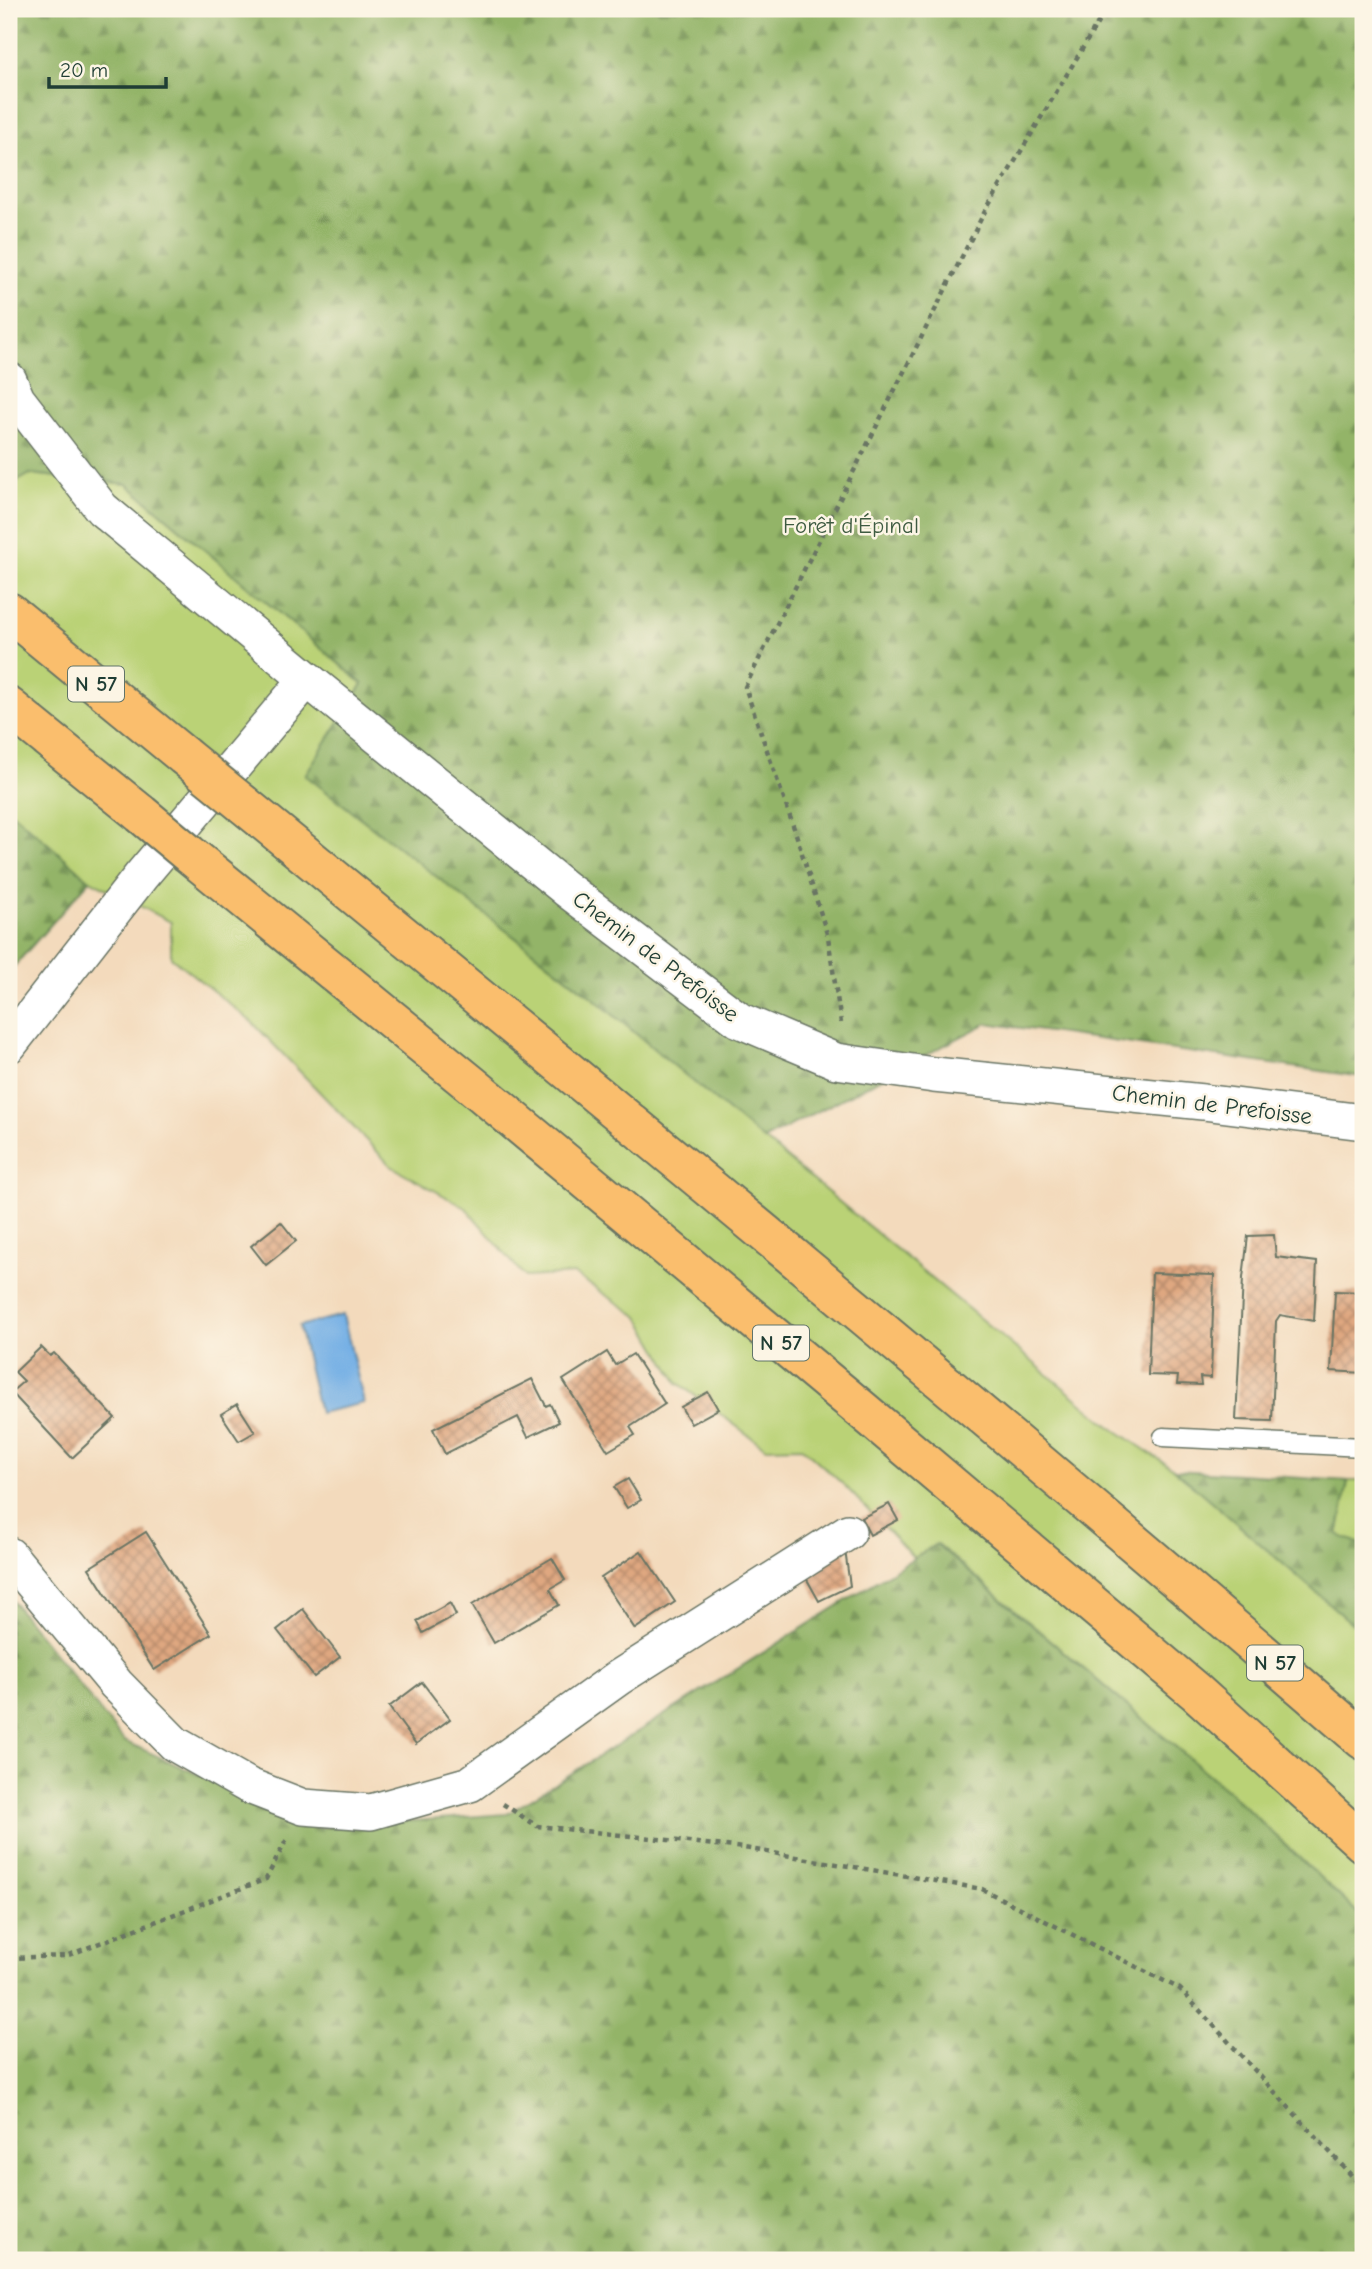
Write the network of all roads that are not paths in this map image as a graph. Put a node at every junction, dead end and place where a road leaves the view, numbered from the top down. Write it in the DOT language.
graph roads {
  1 [pos="9,380"];
  2 [pos="9,612"];
  3 [pos="307,679"];
  4 [pos="9,707"];
  5 [pos="9,1045"];
  6 [pos="1363,1122"];
  7 [pos="1163,1437"];
  8 [pos="1363,1447"];
  9 [pos="848,1532"];
  10 [pos="9,1555"];
  11 [pos="1363,1740"];
  12 [pos="1363,1843"];
  1 -- 3 [label="street, Chemin de Prefoisse"];
  2 -- 11 [label="highway, N 57, bridge"];
  3 -- 5 [label="street"];
  3 -- 6 [label="street, Chemin de Prefoisse"];
  4 -- 12 [label="highway, N 57, bridge"];
  7 -- 8 [label="lane"];
  9 -- 10 [label="street"];
}
